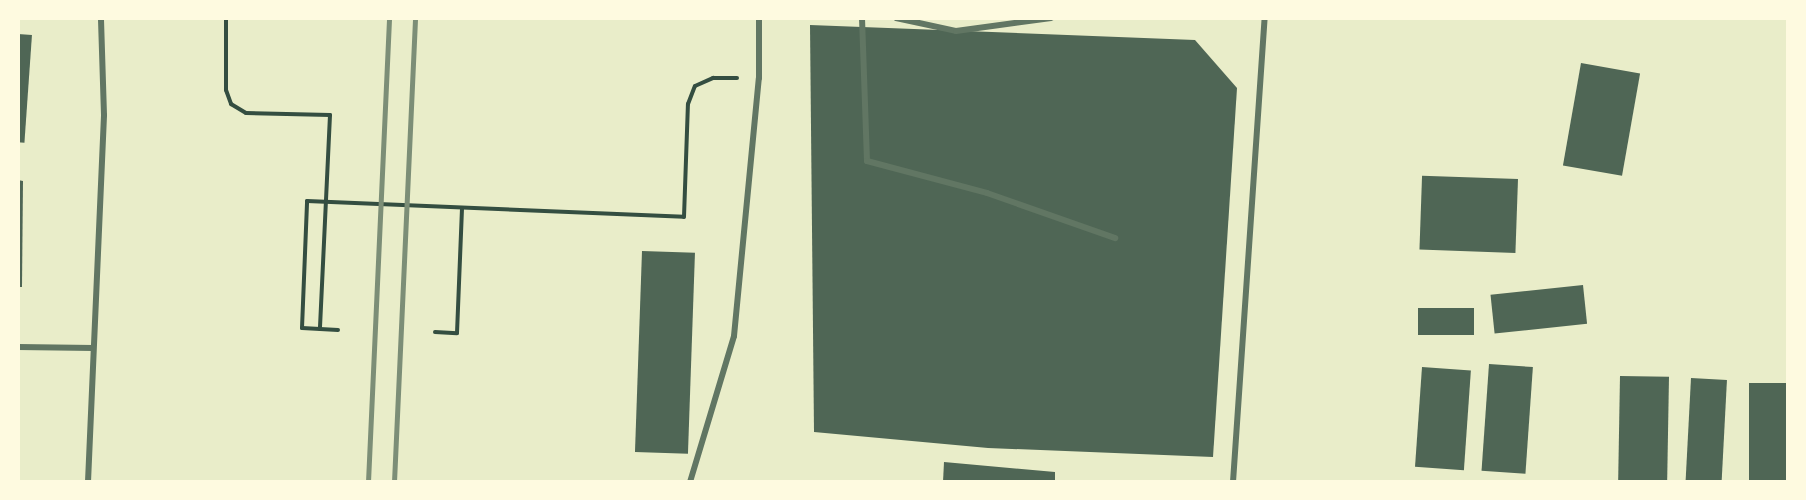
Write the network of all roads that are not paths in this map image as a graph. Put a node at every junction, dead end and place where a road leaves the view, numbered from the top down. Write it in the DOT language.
graph roads {
  1 [pos="101,18"];
  2 [pos="759,18"];
  3 [pos="862,18"];
  4 [pos="896,18"];
  5 [pos="1051,18"];
  6 [pos="1265,18"];
  7 [pos="1114,238"];
  8 [pos="18,347"];
  9 [pos="93,348"];
  10 [pos="87,482"];
  11 [pos="690,482"];
  12 [pos="1233,482"];
  1 -- 9 [label="street"];
  2 -- 11 [label="street"];
  3 -- 7 [label="street"];
  4 -- 5 [label="street"];
  6 -- 12 [label="street"];
  8 -- 9 [label="street"];
  9 -- 10 [label="street"];
}
